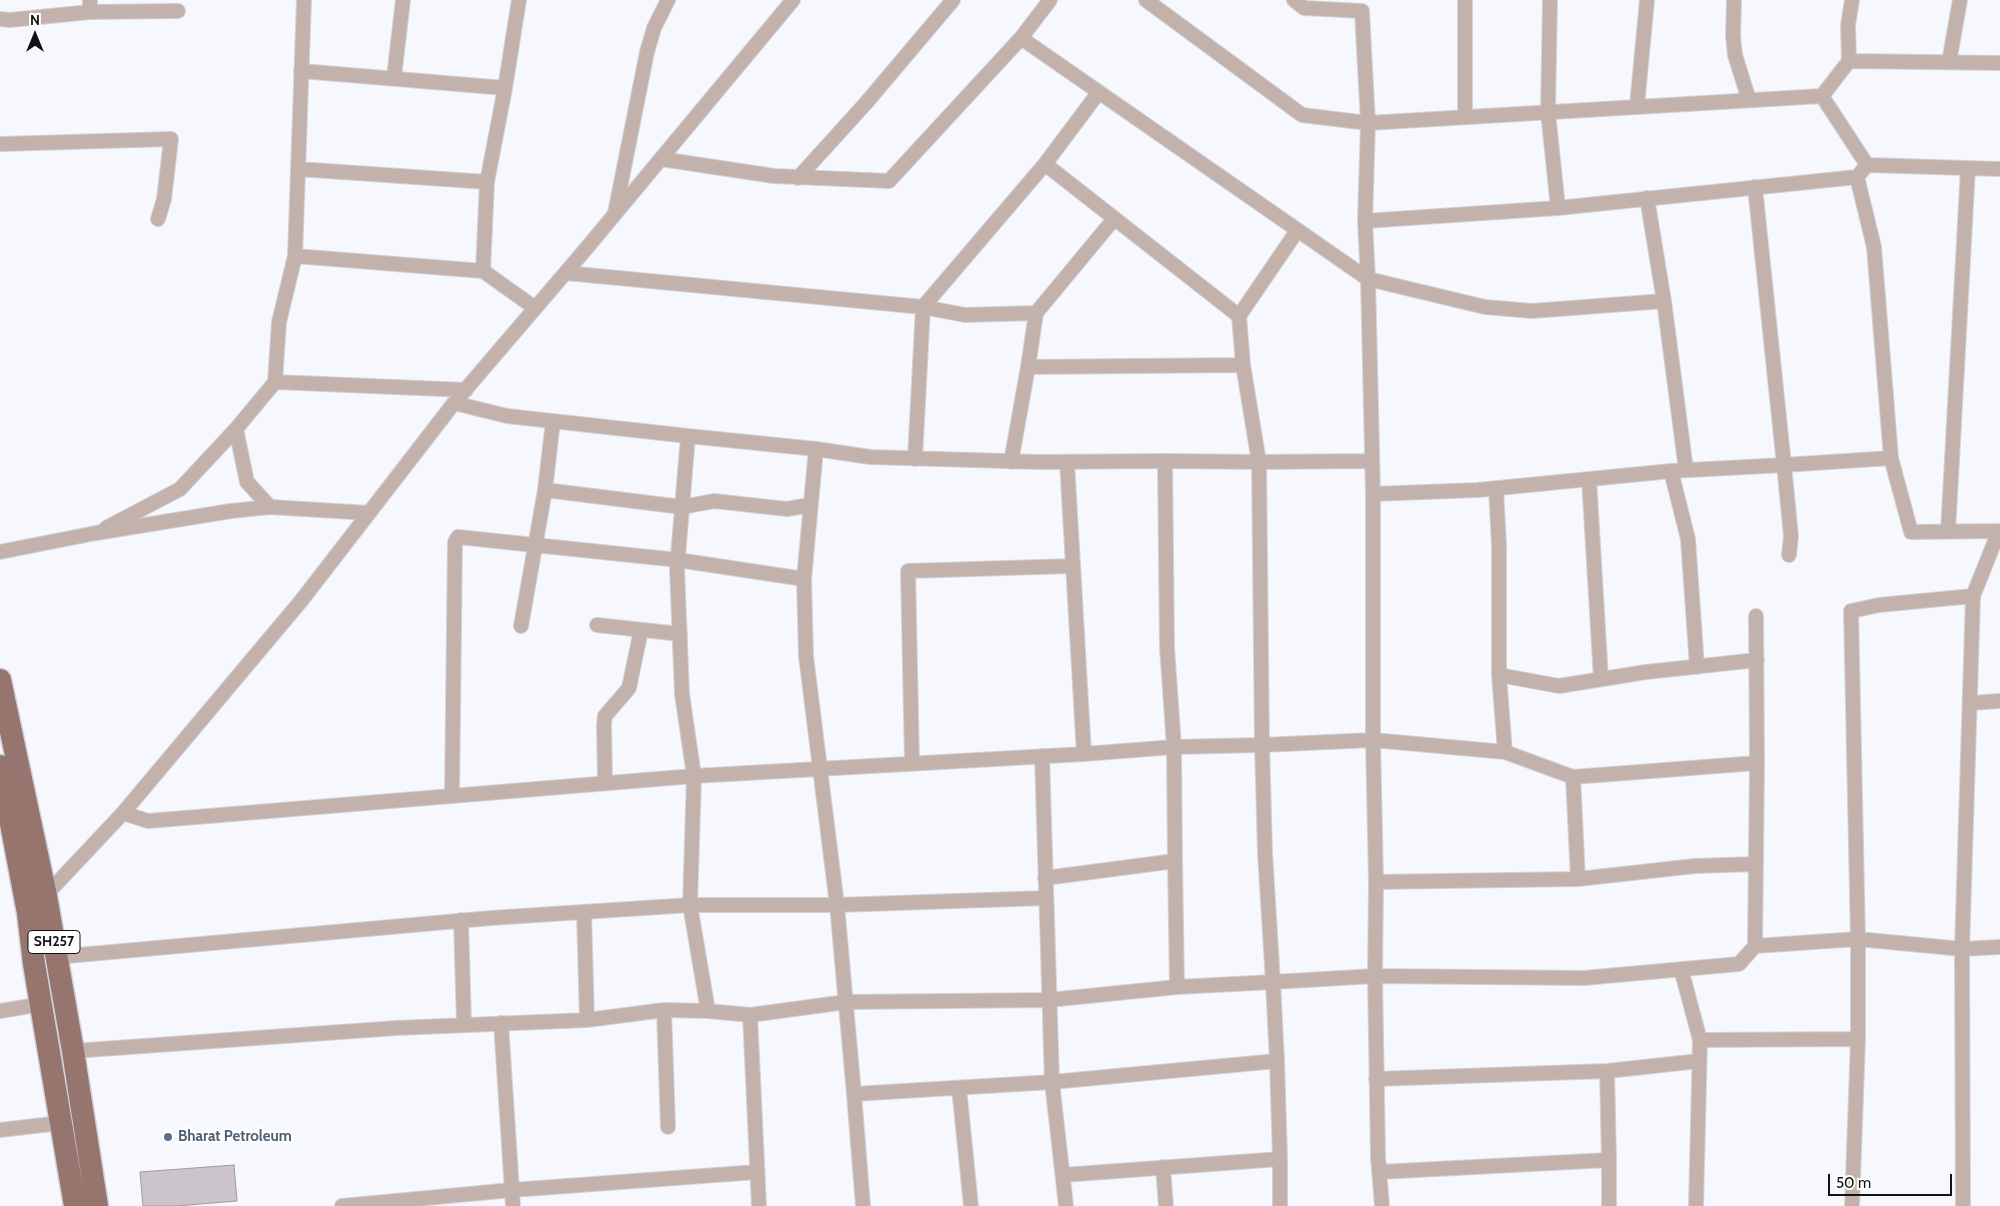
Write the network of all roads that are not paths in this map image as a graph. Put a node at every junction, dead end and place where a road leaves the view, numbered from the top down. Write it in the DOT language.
graph roads {
  1 [pos="304,0"];
  2 [pos="403,0"];
  3 [pos="519,0"];
  4 [pos="668,0"];
  5 [pos="793,0"];
  6 [pos="953,0"];
  7 [pos="1050,0"];
  8 [pos="1294,0"];
  9 [pos="1465,0"];
  10 [pos="1550,0"];
  11 [pos="1647,0"];
  12 [pos="1734,0"];
  13 [pos="1852,0"];
  14 [pos="1960,0"];
  15 [pos="1154,2"];
  16 [pos="90,6"];
  17 [pos="1362,6"];
  18 [pos="178,11"];
  19 [pos="0,19"];
  20 [pos="1021,38"];
  21 [pos="1849,61"];
  22 [pos="1949,62"];
  23 [pos="2000,63"];
  24 [pos="301,71"];
  25 [pos="394,77"];
  26 [pos="505,88"];
  27 [pos="1099,92"];
  28 [pos="1822,96"];
  29 [pos="1749,100"];
  30 [pos="1638,106"];
  31 [pos="1548,112"];
  32 [pos="1465,117"];
  33 [pos="1368,123"];
  34 [pos="1,143"];
  35 [pos="661,159"];
  36 [pos="1045,164"];
  37 [pos="1867,165"];
  38 [pos="1968,168"];
  39 [pos="298,169"];
  40 [pos="2000,169"];
  41 [pos="1857,177"];
  42 [pos="798,178"];
  43 [pos="487,182"];
  44 [pos="1756,187"];
  45 [pos="1648,198"];
  46 [pos="1558,208"];
  47 [pos="615,214"];
  48 [pos="1114,218"];
  49 [pos="158,219"];
  50 [pos="1365,221"];
  51 [pos="1297,231"];
  52 [pos="295,256"];
  53 [pos="483,271"];
  54 [pos="566,272"];
  55 [pos="1368,279"];
  56 [pos="1664,301"];
  57 [pos="924,307"];
  58 [pos="535,308"];
  59 [pos="1036,314"];
  60 [pos="1239,316"];
  61 [pos="1243,365"];
  62 [pos="1028,367"];
  63 [pos="275,382"];
  64 [pos="466,390"];
  65 [pos="454,403"];
  66 [pos="553,421"];
  67 [pos="236,429"];
  68 [pos="688,436"];
  69 [pos="816,449"];
  70 [pos="1891,458"];
  71 [pos="915,459"];
  72 [pos="1166,461"];
  73 [pos="1372,461"];
  74 [pos="1011,462"];
  75 [pos="1068,462"];
  76 [pos="1259,462"];
  77 [pos="1784,466"];
  78 [pos="1686,470"];
  79 [pos="1671,471"];
  80 [pos="1589,478"];
  81 [pos="1496,488"];
  82 [pos="545,490"];
  83 [pos="1373,494"];
  84 [pos="810,505"];
  85 [pos="270,508"];
  86 [pos="682,508"];
  87 [pos="369,513"];
  88 [pos="2000,531"];
  89 [pos="1948,532"];
  90 [pos="96,533"];
  91 [pos="536,546"];
  92 [pos="0,552"];
  93 [pos="1789,556"];
  94 [pos="678,560"];
  95 [pos="1073,566"];
  96 [pos="804,579"];
  97 [pos="1973,596"];
  98 [pos="1756,616"];
  99 [pos="597,625"];
  100 [pos="521,626"];
  101 [pos="641,630"];
  102 [pos="680,634"];
  103 [pos="1756,660"];
  104 [pos="1697,666"];
  105 [pos="1499,675"];
  106 [pos="1601,679"];
  107 [pos="0,680"];
  108 [pos="2000,701"];
  109 [pos="1970,703"];
  110 [pos="1373,740"];
  111 [pos="1262,745"];
  112 [pos="1174,747"];
  113 [pos="1504,752"];
  114 [pos="1084,754"];
  115 [pos="1042,756"];
  116 [pos="912,763"];
  117 [pos="1757,763"];
  118 [pos="0,766"];
  119 [pos="820,768"];
  120 [pos="694,776"];
  121 [pos="1572,776"];
  122 [pos="605,783"];
  123 [pos="452,795"];
  124 [pos="123,813"];
  125 [pos="1176,861"];
  126 [pos="1756,864"];
  127 [pos="1045,878"];
  128 [pos="1578,878"];
  129 [pos="1376,882"];
  130 [pos="46,896"];
  131 [pos="1046,898"];
  132 [pos="690,905"];
  133 [pos="838,905"];
  134 [pos="584,912"];
  135 [pos="28,913"];
  136 [pos="461,920"];
  137 [pos="1858,939"];
  138 [pos="1755,946"];
  139 [pos="2000,947"];
  140 [pos="1962,949"];
  141 [pos="56,957"];
  142 [pos="1681,969"];
  143 [pos="1375,976"];
  144 [pos="1273,982"];
  145 [pos="1177,987"];
  146 [pos="1049,1000"];
  147 [pos="846,1002"];
  148 [pos="42,1004"];
  149 [pos="664,1010"];
  150 [pos="0,1011"];
  151 [pos="708,1011"];
  152 [pos="750,1015"];
  153 [pos="587,1020"];
  154 [pos="501,1024"];
  155 [pos="464,1025"];
  156 [pos="1858,1039"];
  157 [pos="1700,1040"];
  158 [pos="73,1051"];
  159 [pos="1277,1061"];
  160 [pos="1699,1061"];
  161 [pos="1607,1072"];
  162 [pos="1376,1079"];
  163 [pos="1052,1082"];
  164 [pos="959,1088"];
  165 [pos="854,1094"];
  166 [pos="60,1123"];
  167 [pos="668,1127"];
  168 [pos="0,1130"];
  169 [pos="1280,1158"];
  170 [pos="1609,1160"];
  171 [pos="1163,1167"];
  172 [pos="757,1172"];
  173 [pos="1379,1172"];
  174 [pos="1063,1175"];
  175 [pos="512,1190"];
  176 [pos="75,1206"];
  177 [pos="97,1206"];
  178 [pos="342,1206"];
  179 [pos="513,1206"];
  180 [pos="759,1206"];
  181 [pos="863,1206"];
  182 [pos="972,1206"];
  183 [pos="1066,1206"];
  184 [pos="1166,1206"];
  185 [pos="1280,1206"];
  186 [pos="1382,1206"];
  187 [pos="1609,1206"];
  188 [pos="1696,1206"];
  189 [pos="1852,1206"];
  190 [pos="1963,1206"];
  1 -- 24 [label="street"];
  2 -- 25 [label="street"];
  3 -- 26 [label="street"];
  4 -- 47 [label="street"];
  5 -- 35 [label="street"];
  6 -- 42 [label="street"];
  7 -- 20 [label="street"];
  8 -- 17 [label="street"];
  9 -- 32 [label="street"];
  10 -- 31 [label="street"];
  11 -- 30 [label="street"];
  12 -- 29 [label="street"];
  13 -- 21 [label="street"];
  14 -- 22 [label="street"];
  15 -- 33 [label="street"];
  16 -- 18 [label="street"];
  16 -- 19 [label="street"];
  17 -- 33 [label="street"];
  20 -- 27 [label="street"];
  20 -- 42 [label="street"];
  21 -- 22 [label="street"];
  21 -- 28 [label="street"];
  22 -- 23 [label="street"];
  24 -- 25 [label="street"];
  24 -- 39 [label="street"];
  25 -- 26 [label="street"];
  26 -- 43 [label="street"];
  27 -- 36 [label="street"];
  27 -- 51 [label="street"];
  28 -- 29 [label="street"];
  28 -- 37 [label="street"];
  29 -- 30 [label="street"];
  30 -- 31 [label="street"];
  31 -- 32 [label="street"];
  31 -- 46 [label="street"];
  32 -- 33 [label="street"];
  33 -- 50 [label="street"];
  34 -- 49 [label="street"];
  35 -- 42 [label="street"];
  35 -- 47 [label="street"];
  36 -- 48 [label="street"];
  36 -- 57 [label="street"];
  37 -- 38 [label="street"];
  37 -- 41 [label="street"];
  38 -- 40 [label="street"];
  38 -- 89 [label="street"];
  39 -- 43 [label="street"];
  39 -- 52 [label="street"];
  41 -- 44 [label="street"];
  41 -- 70 [label="street"];
  43 -- 53 [label="street"];
  44 -- 45 [label="street"];
  44 -- 77 [label="street"];
  45 -- 46 [label="street"];
  45 -- 56 [label="street"];
  46 -- 50 [label="street"];
  47 -- 54 [label="street"];
  48 -- 59 [label="street"];
  48 -- 60 [label="street"];
  50 -- 55 [label="street"];
  51 -- 55 [label="street"];
  51 -- 60 [label="street"];
  52 -- 53 [label="street"];
  52 -- 63 [label="street"];
  53 -- 58 [label="street"];
  54 -- 57 [label="street"];
  54 -- 58 [label="street"];
  55 -- 56 [label="street"];
  55 -- 73 [label="street"];
  56 -- 78 [label="street"];
  57 -- 59 [label="street"];
  57 -- 71 [label="street"];
  58 -- 64 [label="street"];
  59 -- 62 [label="street"];
  60 -- 61 [label="street"];
  61 -- 62 [label="street"];
  61 -- 76 [label="street"];
  62 -- 74 [label="street"];
  63 -- 64 [label="street"];
  63 -- 67 [label="street"];
  64 -- 65 [label="street"];
  65 -- 66 [label="street"];
  65 -- 87 [label="street"];
  66 -- 68 [label="street"];
  66 -- 82 [label="street"];
  67 -- 85 [label="street"];
  67 -- 90 [label="street"];
  68 -- 69 [label="street"];
  68 -- 86 [label="street"];
  69 -- 71 [label="street"];
  69 -- 84 [label="street"];
  70 -- 77 [label="street"];
  70 -- 89 [label="street"];
  71 -- 74 [label="street"];
  72 -- 75 [label="street"];
  72 -- 76 [label="street"];
  72 -- 112 [label="street"];
  73 -- 76 [label="street"];
  73 -- 83 [label="street"];
  74 -- 75 [label="street"];
  75 -- 95 [label="street"];
  76 -- 111 [label="street"];
  77 -- 78 [label="street"];
  77 -- 93 [label="street"];
  78 -- 79 [label="street"];
  79 -- 80 [label="street"];
  79 -- 104 [label="street"];
  80 -- 81 [label="street"];
  80 -- 106 [label="street"];
  81 -- 83 [label="street"];
  81 -- 105 [label="street"];
  82 -- 86 [label="street"];
  82 -- 91 [label="street"];
  83 -- 110 [label="street"];
  84 -- 86 [label="street"];
  84 -- 96 [label="street"];
  85 -- 87 [label="street"];
  85 -- 90 [label="street"];
  86 -- 94 [label="street"];
  87 -- 124 [label="street"];
  88 -- 89 [label="street"];
  88 -- 97 [label="street"];
  90 -- 92 [label="street"];
  91 -- 94 [label="street"];
  91 -- 100 [label="street"];
  91 -- 123 [label="street"];
  94 -- 96 [label="street"];
  94 -- 102 [label="street"];
  95 -- 114 [label="street"];
  95 -- 116 [label="street"];
  96 -- 119 [label="street"];
  97 -- 109 [label="street"];
  97 -- 137 [label="street"];
  98 -- 103 [label="street"];
  99 -- 101 [label="street"];
  101 -- 102 [label="street"];
  101 -- 122 [label="street"];
  102 -- 120 [label="street"];
  103 -- 104 [label="street"];
  103 -- 117 [label="street"];
  104 -- 106 [label="street"];
  105 -- 106 [label="street"];
  105 -- 113 [label="street"];
  107 -- 130 [label="main road, SH257"];
  108 -- 109 [label="street"];
  109 -- 140 [label="street"];
  110 -- 111 [label="street"];
  110 -- 113 [label="street"];
  110 -- 129 [label="street"];
  111 -- 112 [label="street"];
  111 -- 144 [label="street"];
  112 -- 114 [label="street"];
  112 -- 125 [label="street"];
  113 -- 121 [label="street"];
  114 -- 115 [label="street"];
  115 -- 116 [label="street"];
  115 -- 127 [label="street"];
  116 -- 119 [label="street"];
  117 -- 121 [label="street"];
  117 -- 126 [label="street"];
  118 -- 135 [label="main road, SH257"];
  119 -- 120 [label="street"];
  119 -- 133 [label="street"];
  120 -- 122 [label="street"];
  120 -- 132 [label="street"];
  121 -- 128 [label="street"];
  122 -- 123 [label="street"];
  123 -- 124 [label="street"];
  124 -- 130 [label="street"];
  125 -- 127 [label="street"];
  125 -- 145 [label="street"];
  126 -- 128 [label="street"];
  126 -- 138 [label="street"];
  127 -- 131 [label="street"];
  128 -- 129 [label="street"];
  129 -- 143 [label="street"];
  130 -- 135 [label="street"];
  130 -- 141 [label="main road, SH257"];
  131 -- 133 [label="street"];
  131 -- 146 [label="street"];
  132 -- 133 [label="street"];
  132 -- 134 [label="street"];
  132 -- 151 [label="street"];
  133 -- 147 [label="street"];
  134 -- 136 [label="street"];
  134 -- 153 [label="street"];
  135 -- 148 [label="main road, SH257"];
  136 -- 141 [label="street"];
  136 -- 155 [label="street"];
  137 -- 138 [label="street"];
  137 -- 140 [label="street"];
  137 -- 156 [label="street"];
  138 -- 142 [label="street"];
  139 -- 140 [label="street"];
  140 -- 190 [label="street"];
  141 -- 158 [label="main road, SH257"];
  142 -- 143 [label="street"];
  142 -- 157 [label="street"];
  143 -- 144 [label="street"];
  143 -- 162 [label="street"];
  144 -- 145 [label="street"];
  144 -- 159 [label="street"];
  145 -- 146 [label="street"];
  146 -- 147 [label="street"];
  146 -- 163 [label="street"];
  147 -- 152 [label="street"];
  147 -- 165 [label="street"];
  148 -- 150 [label="street"];
  148 -- 166 [label="main road, SH257"];
  149 -- 151 [label="street"];
  149 -- 153 [label="street"];
  149 -- 167 [label="street"];
  151 -- 152 [label="street"];
  152 -- 172 [label="street"];
  153 -- 154 [label="street"];
  154 -- 155 [label="street"];
  154 -- 175 [label="street"];
  155 -- 158 [label="street"];
  156 -- 157 [label="street"];
  156 -- 189 [label="street"];
  157 -- 160 [label="street"];
  158 -- 177 [label="main road, SH257"];
  159 -- 163 [label="street"];
  159 -- 169 [label="street"];
  160 -- 161 [label="street"];
  160 -- 188 [label="street"];
  161 -- 162 [label="street"];
  161 -- 170 [label="street"];
  162 -- 173 [label="street"];
  163 -- 164 [label="street"];
  163 -- 174 [label="street"];
  164 -- 165 [label="street"];
  164 -- 182 [label="street"];
  165 -- 181 [label="street"];
  166 -- 168 [label="street"];
  166 -- 176 [label="main road, SH257"];
  169 -- 171 [label="street"];
  169 -- 185 [label="street"];
  170 -- 173 [label="street"];
  170 -- 187 [label="street"];
  171 -- 174 [label="street"];
  171 -- 184 [label="street"];
  172 -- 175 [label="street"];
  172 -- 180 [label="street"];
  173 -- 186 [label="street"];
  174 -- 183 [label="street"];
  175 -- 178 [label="street"];
  175 -- 179 [label="street"];
}
